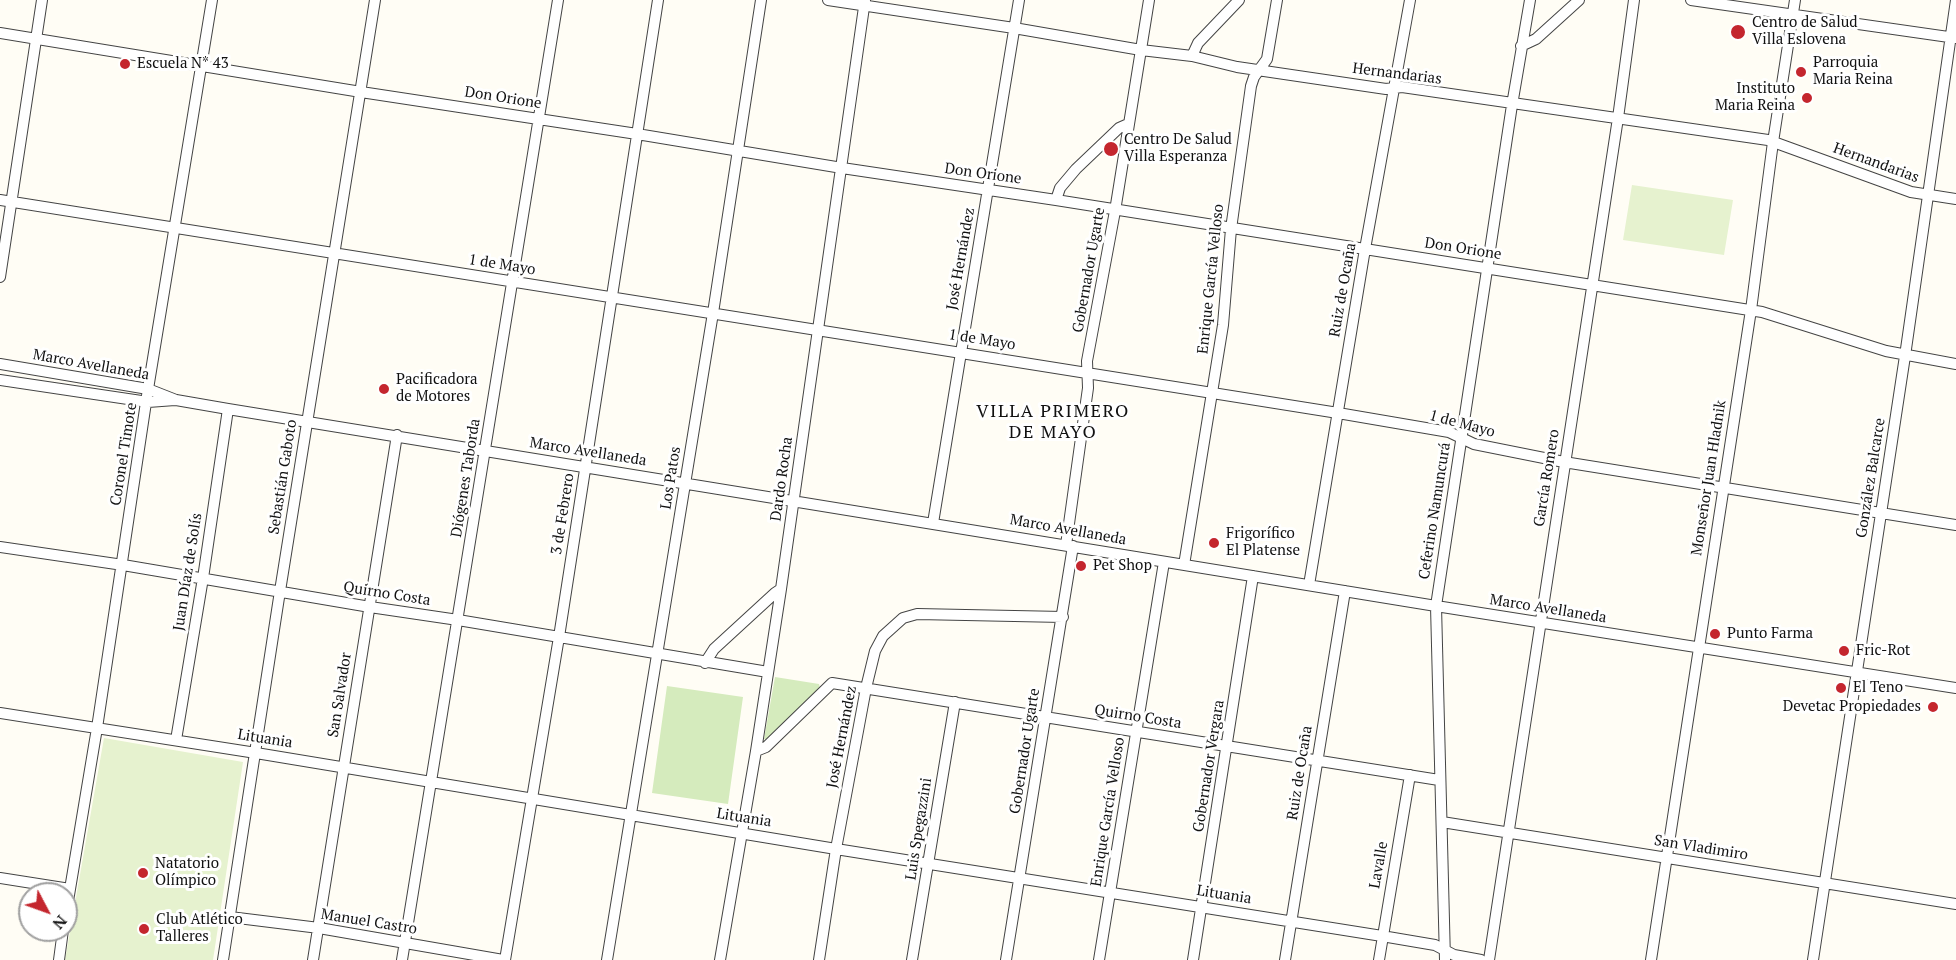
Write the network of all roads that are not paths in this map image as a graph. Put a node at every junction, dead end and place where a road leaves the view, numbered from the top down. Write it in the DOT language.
graph roads {
  1 [pos="42,0"];
  2 [pos="212,0"];
  3 [pos="375,0"];
  4 [pos="558,0"];
  5 [pos="658,0"];
  6 [pos="761,0"];
  7 [pos="828,0"];
  8 [pos="1019,0"];
  9 [pos="1149,0"];
  10 [pos="1239,0"];
  11 [pos="1277,0"];
  12 [pos="1410,0"];
  13 [pos="1530,0"];
  14 [pos="1579,0"];
  15 [pos="1634,0"];
  16 [pos="1691,0"];
  17 [pos="1795,0"];
  18 [pos="1956,0"];
  19 [pos="865,3"];
  20 [pos="1793,15"];
  21 [pos="1014,28"];
  22 [pos="0,33"];
  23 [pos="1953,38"];
  24 [pos="36,39"];
  25 [pos="1521,46"];
  26 [pos="1141,50"];
  27 [pos="1192,56"];
  28 [pos="202,65"];
  29 [pos="1259,70"];
  30 [pos="1394,88"];
  31 [pos="361,92"];
  32 [pos="1512,105"];
  33 [pos="538,118"];
  34 [pos="1618,118"];
  35 [pos="1128,124"];
  36 [pos="637,134"];
  37 [pos="1773,142"];
  38 [pos="738,151"];
  39 [pos="842,168"];
  40 [pos="988,190"];
  41 [pos="1927,195"];
  42 [pos="1956,199"];
  43 [pos="1056,200"];
  44 [pos="6,201"];
  45 [pos="1115,211"];
  46 [pos="176,228"];
  47 [pos="1231,229"];
  48 [pos="1365,249"];
  49 [pos="336,253"];
  50 [pos="1488,269"];
  51 [pos="0,277"];
  52 [pos="512,282"];
  53 [pos="1592,285"];
  54 [pos="612,297"];
  55 [pos="1751,310"];
  56 [pos="713,313"];
  57 [pos="819,331"];
  58 [pos="961,352"];
  59 [pos="1905,356"];
  60 [pos="0,364"];
  61 [pos="1956,364"];
  62 [pos="1086,372"];
  63 [pos="0,380"];
  64 [pos="148,389"];
  65 [pos="1212,393"];
  66 [pos="176,400"];
  67 [pos="147,402"];
  68 [pos="228,409"];
  69 [pos="1338,413"];
  70 [pos="308,420"];
  71 [pos="398,435"];
  72 [pos="1461,438"];
  73 [pos="486,451"];
  74 [pos="1564,462"];
  75 [pos="585,466"];
  76 [pos="685,483"];
  77 [pos="1723,488"];
  78 [pos="794,500"];
  79 [pos="1881,514"];
  80 [pos="933,523"];
  81 [pos="1956,525"];
  82 [pos="1070,546"];
  83 [pos="0,547"];
  84 [pos="1164,562"];
  85 [pos="123,565"];
  86 [pos="1184,565"];
  87 [pos="1253,576"];
  88 [pos="203,578"];
  89 [pos="1309,585"];
  90 [pos="782,589"];
  91 [pos="280,591"];
  92 [pos="1345,591"];
  93 [pos="1436,606"];
  94 [pos="370,607"];
  95 [pos="1063,617"];
  96 [pos="458,620"];
  97 [pos="1540,623"];
  98 [pos="559,637"];
  99 [pos="1698,647"];
  100 [pos="656,653"];
  101 [pos="705,663"];
  102 [pos="768,672"];
  103 [pos="1857,672"];
  104 [pos="866,688"];
  105 [pos="1956,688"];
  106 [pos="955,702"];
  107 [pos="0,713"];
  108 [pos="1045,717"];
  109 [pos="98,728"];
  110 [pos="1136,732"];
  111 [pos="176,740"];
  112 [pos="1227,746"];
  113 [pos="756,751"];
  114 [pos="256,753"];
  115 [pos="1317,761"];
  116 [pos="344,767"];
  117 [pos="1410,775"];
  118 [pos="1439,780"];
  119 [pos="432,783"];
  120 [pos="532,798"];
  121 [pos="631,815"];
  122 [pos="1442,822"];
  123 [pos="741,832"];
  124 [pos="1508,833"];
  125 [pos="836,849"];
  126 [pos="1666,858"];
  127 [pos="928,863"];
  128 [pos="0,878"];
  129 [pos="1020,878"];
  130 [pos="25,882"];
  131 [pos="71,882"];
  132 [pos="1825,882"];
  133 [pos="1110,892"];
  134 [pos="1956,904"];
  135 [pos="1202,907"];
  136 [pos="230,917"];
  137 [pos="1292,922"];
  138 [pos="319,928"];
  139 [pos="1382,936"];
  140 [pos="61,942"];
  141 [pos="405,943"];
  142 [pos="1445,955"];
  143 [pos="59,960"];
  144 [pos="223,960"];
  145 [pos="314,960"];
  146 [pos="402,960"];
  147 [pos="504,960"];
  148 [pos="607,960"];
  149 [pos="720,960"];
  150 [pos="819,960"];
  151 [pos="912,960"];
  152 [pos="1006,960"];
  153 [pos="1099,960"];
  154 [pos="1193,960"];
  155 [pos="1285,960"];
  156 [pos="1379,960"];
  157 [pos="1481,960"];
  158 [pos="1489,960"];
  159 [pos="1651,960"];
  160 [pos="1814,960"];
  1 -- 24 [label="street"];
  2 -- 28 [label="street, Coronel Timote"];
  3 -- 31 [label="street, Sebastián Gaboto"];
  4 -- 33 [label="street, Diógenes Taborda"];
  5 -- 36 [label="street, 3 de Febrero"];
  6 -- 38 [label="street, Los Patos"];
  7 -- 19 [label="street, Hernandarias"];
  8 -- 21 [label="street, José Hernández"];
  9 -- 26 [label="street, Gobernador Ugarte"];
  10 -- 27 [label="street"];
  11 -- 29 [label="street, Enrique García Velloso"];
  12 -- 30 [label="street, Ruiz de Ocaña"];
  13 -- 25 [label="street, Ceferino Namuncurá"];
  14 -- 25 [label="street"];
  15 -- 34 [label="street, García Romero"];
  16 -- 20 [label="street"];
  17 -- 20 [label="street, Monseñor Juan Hladnik"];
  18 -- 23 [label="street, González Balcarce"];
  19 -- 21 [label="street, Hernandarias"];
  19 -- 39 [label="street, Dardo Rocha"];
  20 -- 23 [label="street"];
  20 -- 37 [label="street, Monseñor Juan Hladnik"];
  21 -- 26 [label="street, Hernandarias"];
  21 -- 40 [label="street, José Hernández"];
  22 -- 24 [label="street, Don Orione"];
  23 -- 41 [label="street, González Balcarce"];
  24 -- 28 [label="street, Don Orione"];
  24 -- 44 [label="street"];
  25 -- 32 [label="street, Ceferino Namuncurá"];
  26 -- 27 [label="street, Hernandarias"];
  26 -- 35 [label="street, Gobernador Ugarte"];
  27 -- 29 [label="street, Hernandarias"];
  28 -- 31 [label="street, Don Orione"];
  28 -- 46 [label="street, Coronel Timote"];
  29 -- 30 [label="street, Hernandarias"];
  29 -- 47 [label="street, Enrique García Velloso"];
  30 -- 32 [label="street, Hernandarias"];
  30 -- 48 [label="street, Ruiz de Ocaña"];
  31 -- 33 [label="street, Don Orione"];
  31 -- 49 [label="street, Sebastián Gaboto"];
  32 -- 34 [label="street, Hernandarias"];
  32 -- 50 [label="street, Ceferino Namuncurá"];
  33 -- 36 [label="street, Don Orione"];
  33 -- 52 [label="street, Diógenes Taborda"];
  34 -- 37 [label="street, Hernandarias"];
  34 -- 53 [label="street, García Romero"];
  35 -- 43 [label="street"];
  35 -- 45 [label="street, Gobernador Ugarte"];
  36 -- 38 [label="street, Don Orione"];
  36 -- 54 [label="street, 3 de Febrero"];
  37 -- 41 [label="street, Hernandarias"];
  37 -- 55 [label="street, Monseñor Juan Hladnik"];
  38 -- 39 [label="street, Don Orione"];
  38 -- 56 [label="street, Los Patos"];
  39 -- 40 [label="street, Don Orione"];
  39 -- 57 [label="street, Dardo Rocha"];
  40 -- 43 [label="street, Don Orione"];
  40 -- 58 [label="street, José Hernández"];
  41 -- 42 [label="street, Hernandarias"];
  41 -- 59 [label="street, González Balcarce"];
  43 -- 45 [label="street, Don Orione"];
  44 -- 46 [label="street, 1 de Mayo"];
  44 -- 51 [label="street"];
  45 -- 47 [label="street, Don Orione"];
  45 -- 62 [label="street, Gobernador Ugarte"];
  46 -- 49 [label="street, 1 de Mayo"];
  46 -- 64 [label="street, Coronel Timote"];
  47 -- 48 [label="street, Don Orione"];
  47 -- 65 [label="street, Enrique García Velloso"];
  48 -- 50 [label="street, Don Orione"];
  48 -- 69 [label="street, Ruiz de Ocaña"];
  49 -- 52 [label="street, 1 de Mayo"];
  49 -- 70 [label="street, Sebastián Gaboto"];
  50 -- 53 [label="street, Don Orione"];
  50 -- 72 [label="street, Ceferino Namuncurá"];
  52 -- 54 [label="street, 1 de Mayo"];
  52 -- 73 [label="street, Diógenes Taborda"];
  53 -- 55 [label="street, Don Orione"];
  53 -- 74 [label="street, García Romero"];
  54 -- 56 [label="street, 1 de Mayo"];
  54 -- 75 [label="street, 3 de Febrero"];
  55 -- 59 [label="street, Don Orione"];
  55 -- 77 [label="street, Monseñor Juan Hladnik"];
  56 -- 57 [label="street, 1 de Mayo"];
  56 -- 76 [label="street, Los Patos"];
  57 -- 58 [label="street, 1 de Mayo"];
  57 -- 78 [label="street, Dardo Rocha"];
  58 -- 62 [label="street, 1 de Mayo"];
  58 -- 80 [label="street, José Hernández"];
  59 -- 61 [label="street, Don Orione"];
  59 -- 79 [label="street, González Balcarce"];
  60 -- 64 [label="street, Marco Avellaneda"];
  62 -- 65 [label="street, 1 de Mayo"];
  62 -- 82 [label="street, Gobernador Ugarte"];
  63 -- 67 [label="street, Marco Avellaneda"];
  64 -- 66 [label="street, Marco Avellaneda"];
  64 -- 67 [label="street, Coronel Timote"];
  65 -- 69 [label="street, 1 de Mayo"];
  65 -- 86 [label="street, Enrique García Velloso"];
  66 -- 67 [label="street, Marco Avellaneda"];
  66 -- 68 [label="street, Marco Avellaneda"];
  67 -- 85 [label="street, Coronel Timote"];
  68 -- 70 [label="street, Marco Avellaneda"];
  68 -- 88 [label="street, Juan Díaz de Solís"];
  69 -- 72 [label="street, 1 de Mayo"];
  69 -- 89 [label="street, Ruiz de Ocaña"];
  70 -- 71 [label="street, Marco Avellaneda"];
  70 -- 91 [label="street, Sebastián Gaboto"];
  71 -- 73 [label="street, Marco Avellaneda"];
  71 -- 94 [label="street, San Salvador"];
  72 -- 74 [label="street, 1 de Mayo"];
  72 -- 93 [label="street, Ceferino Namuncurá"];
  73 -- 75 [label="street, Marco Avellaneda"];
  73 -- 96 [label="street, Diógenes Taborda"];
  74 -- 77 [label="street, 1 de Mayo"];
  74 -- 97 [label="street, García Romero"];
  75 -- 76 [label="street, Marco Avellaneda"];
  75 -- 98 [label="street, 3 de Febrero"];
  76 -- 78 [label="street, Marco Avellaneda"];
  76 -- 100 [label="street, Los Patos"];
  77 -- 79 [label="street, 1 de Mayo"];
  77 -- 99 [label="street, Monseñor Juan Hladnik"];
  78 -- 80 [label="street, Marco Avellaneda"];
  78 -- 90 [label="street, Dardo Rocha"];
  79 -- 81 [label="street, 1 de Mayo"];
  79 -- 103 [label="street, González Balcarce"];
  80 -- 82 [label="street, Marco Avellaneda"];
  82 -- 84 [label="street, Marco Avellaneda"];
  82 -- 95 [label="street, Gobernador Ugarte"];
  83 -- 85 [label="street, Quirno Costa"];
  84 -- 86 [label="street, Marco Avellaneda"];
  84 -- 110 [label="street, Enrique García Velloso"];
  85 -- 88 [label="street, Quirno Costa"];
  85 -- 109 [label="street, Coronel Timote"];
  86 -- 87 [label="street, Marco Avellaneda"];
  87 -- 89 [label="street, Marco Avellaneda"];
  87 -- 112 [label="street, Gobernador Vergara"];
  88 -- 91 [label="street, Quirno Costa"];
  88 -- 111 [label="street, Juan Díaz de Solís"];
  89 -- 92 [label="street, Marco Avellaneda"];
  90 -- 101 [label="street"];
  90 -- 102 [label="street, Dardo Rocha"];
  91 -- 94 [label="street, Quirno Costa"];
  91 -- 114 [label="street, Sebastián Gaboto"];
  92 -- 93 [label="street, Marco Avellaneda"];
  92 -- 115 [label="street, Ruiz de Ocaña"];
  93 -- 97 [label="street, Marco Avellaneda"];
  93 -- 118 [label="street, Ceferino Namuncurá"];
  94 -- 96 [label="street, Quirno Costa"];
  94 -- 116 [label="street, San Salvador"];
  95 -- 104 [label="street, José Hernández"];
  95 -- 108 [label="street, Gobernador Ugarte"];
  96 -- 98 [label="street, Quirno Costa"];
  96 -- 119 [label="street, Diógenes Taborda"];
  97 -- 99 [label="street, Marco Avellaneda"];
  97 -- 124 [label="street, García Romero"];
  98 -- 100 [label="street, Quirno Costa"];
  98 -- 120 [label="street, 3 de Febrero"];
  99 -- 103 [label="street, Marco Avellaneda"];
  99 -- 126 [label="street, Monseñor Juan Hladnik"];
  100 -- 101 [label="street, Quirno Costa"];
  100 -- 121 [label="street, Los Patos"];
  101 -- 102 [label="street, Quirno Costa"];
  102 -- 113 [label="street, Dardo Rocha"];
  103 -- 105 [label="street, Marco Avellaneda"];
  103 -- 132 [label="street, González Balcarce"];
  104 -- 106 [label="street, Quirno Costa"];
  104 -- 113 [label="street, Quirno Costa"];
  104 -- 125 [label="street, José Hernández"];
  106 -- 108 [label="street, Quirno Costa"];
  106 -- 127 [label="street, Luis Spegazzini"];
  107 -- 109 [label="street, Lituania"];
  108 -- 110 [label="street, Quirno Costa"];
  108 -- 129 [label="street, Gobernador Ugarte"];
  109 -- 111 [label="street, Lituania"];
  109 -- 131 [label="street, Coronel Timote"];
  110 -- 112 [label="street, Quirno Costa"];
  110 -- 133 [label="street, Enrique García Velloso"];
  111 -- 114 [label="street, Lituania"];
  112 -- 115 [label="street, Quirno Costa"];
  112 -- 135 [label="street, Gobernador Vergara"];
  113 -- 123 [label="street, Dardo Rocha"];
  114 -- 116 [label="street, Lituania"];
  114 -- 136 [label="street, Sebastián Gaboto"];
  115 -- 117 [label="street, Quirno Costa"];
  115 -- 137 [label="street, Ruiz de Ocaña"];
  116 -- 119 [label="street, Lituania"];
  116 -- 138 [label="street, San Salvador"];
  117 -- 118 [label="street, Quirno Costa"];
  117 -- 139 [label="street, Lavalle"];
  118 -- 122 [label="street, Ceferino Namuncurá"];
  119 -- 120 [label="street, Lituania"];
  119 -- 141 [label="street, Diógenes Taborda"];
  120 -- 121 [label="street, Lituania"];
  120 -- 147 [label="street, 3 de Febrero"];
  121 -- 123 [label="street, Lituania"];
  121 -- 148 [label="street, Los Patos"];
  122 -- 124 [label="street, San Vladimiro"];
  122 -- 142 [label="street, Ceferino Namuncurá"];
  123 -- 125 [label="street, Lituania"];
  123 -- 149 [label="street, Dardo Rocha"];
  124 -- 126 [label="street, San Vladimiro"];
  124 -- 158 [label="street, García Romero"];
  125 -- 127 [label="street, Lituania"];
  125 -- 150 [label="street, José Hernández"];
  126 -- 132 [label="street, San Vladimiro"];
  126 -- 159 [label="street, Monseñor Juan Hladnik"];
  127 -- 129 [label="street, Lituania"];
  127 -- 151 [label="street, Luis Spegazzini"];
  128 -- 130 [label="street"];
  129 -- 133 [label="street, Lituania"];
  129 -- 152 [label="street, Gobernador Ugarte"];
  132 -- 134 [label="street, San Vladimiro"];
  132 -- 160 [label="street, González Balcarce"];
  133 -- 135 [label="street, Lituania"];
  133 -- 153 [label="street, Enrique García Velloso"];
  135 -- 137 [label="street, Lituania"];
  135 -- 154 [label="street, Gobernador Vergara"];
  136 -- 138 [label="street, Manuel Castro"];
  136 -- 144 [label="street, Sebastián Gaboto"];
  137 -- 139 [label="street, Lituania"];
  137 -- 155 [label="street, Ruiz de Ocaña"];
  138 -- 141 [label="street, Manuel Castro"];
  138 -- 145 [label="street, San Salvador"];
  139 -- 142 [label="street, Lituania"];
  139 -- 156 [label="street, Lavalle"];
  140 -- 143 [label="street"];
  141 -- 146 [label="street, Diógenes Taborda"];
  141 -- 147 [label="street, Manuel Castro"];
  142 -- 157 [label="street, Lituania"];
}
